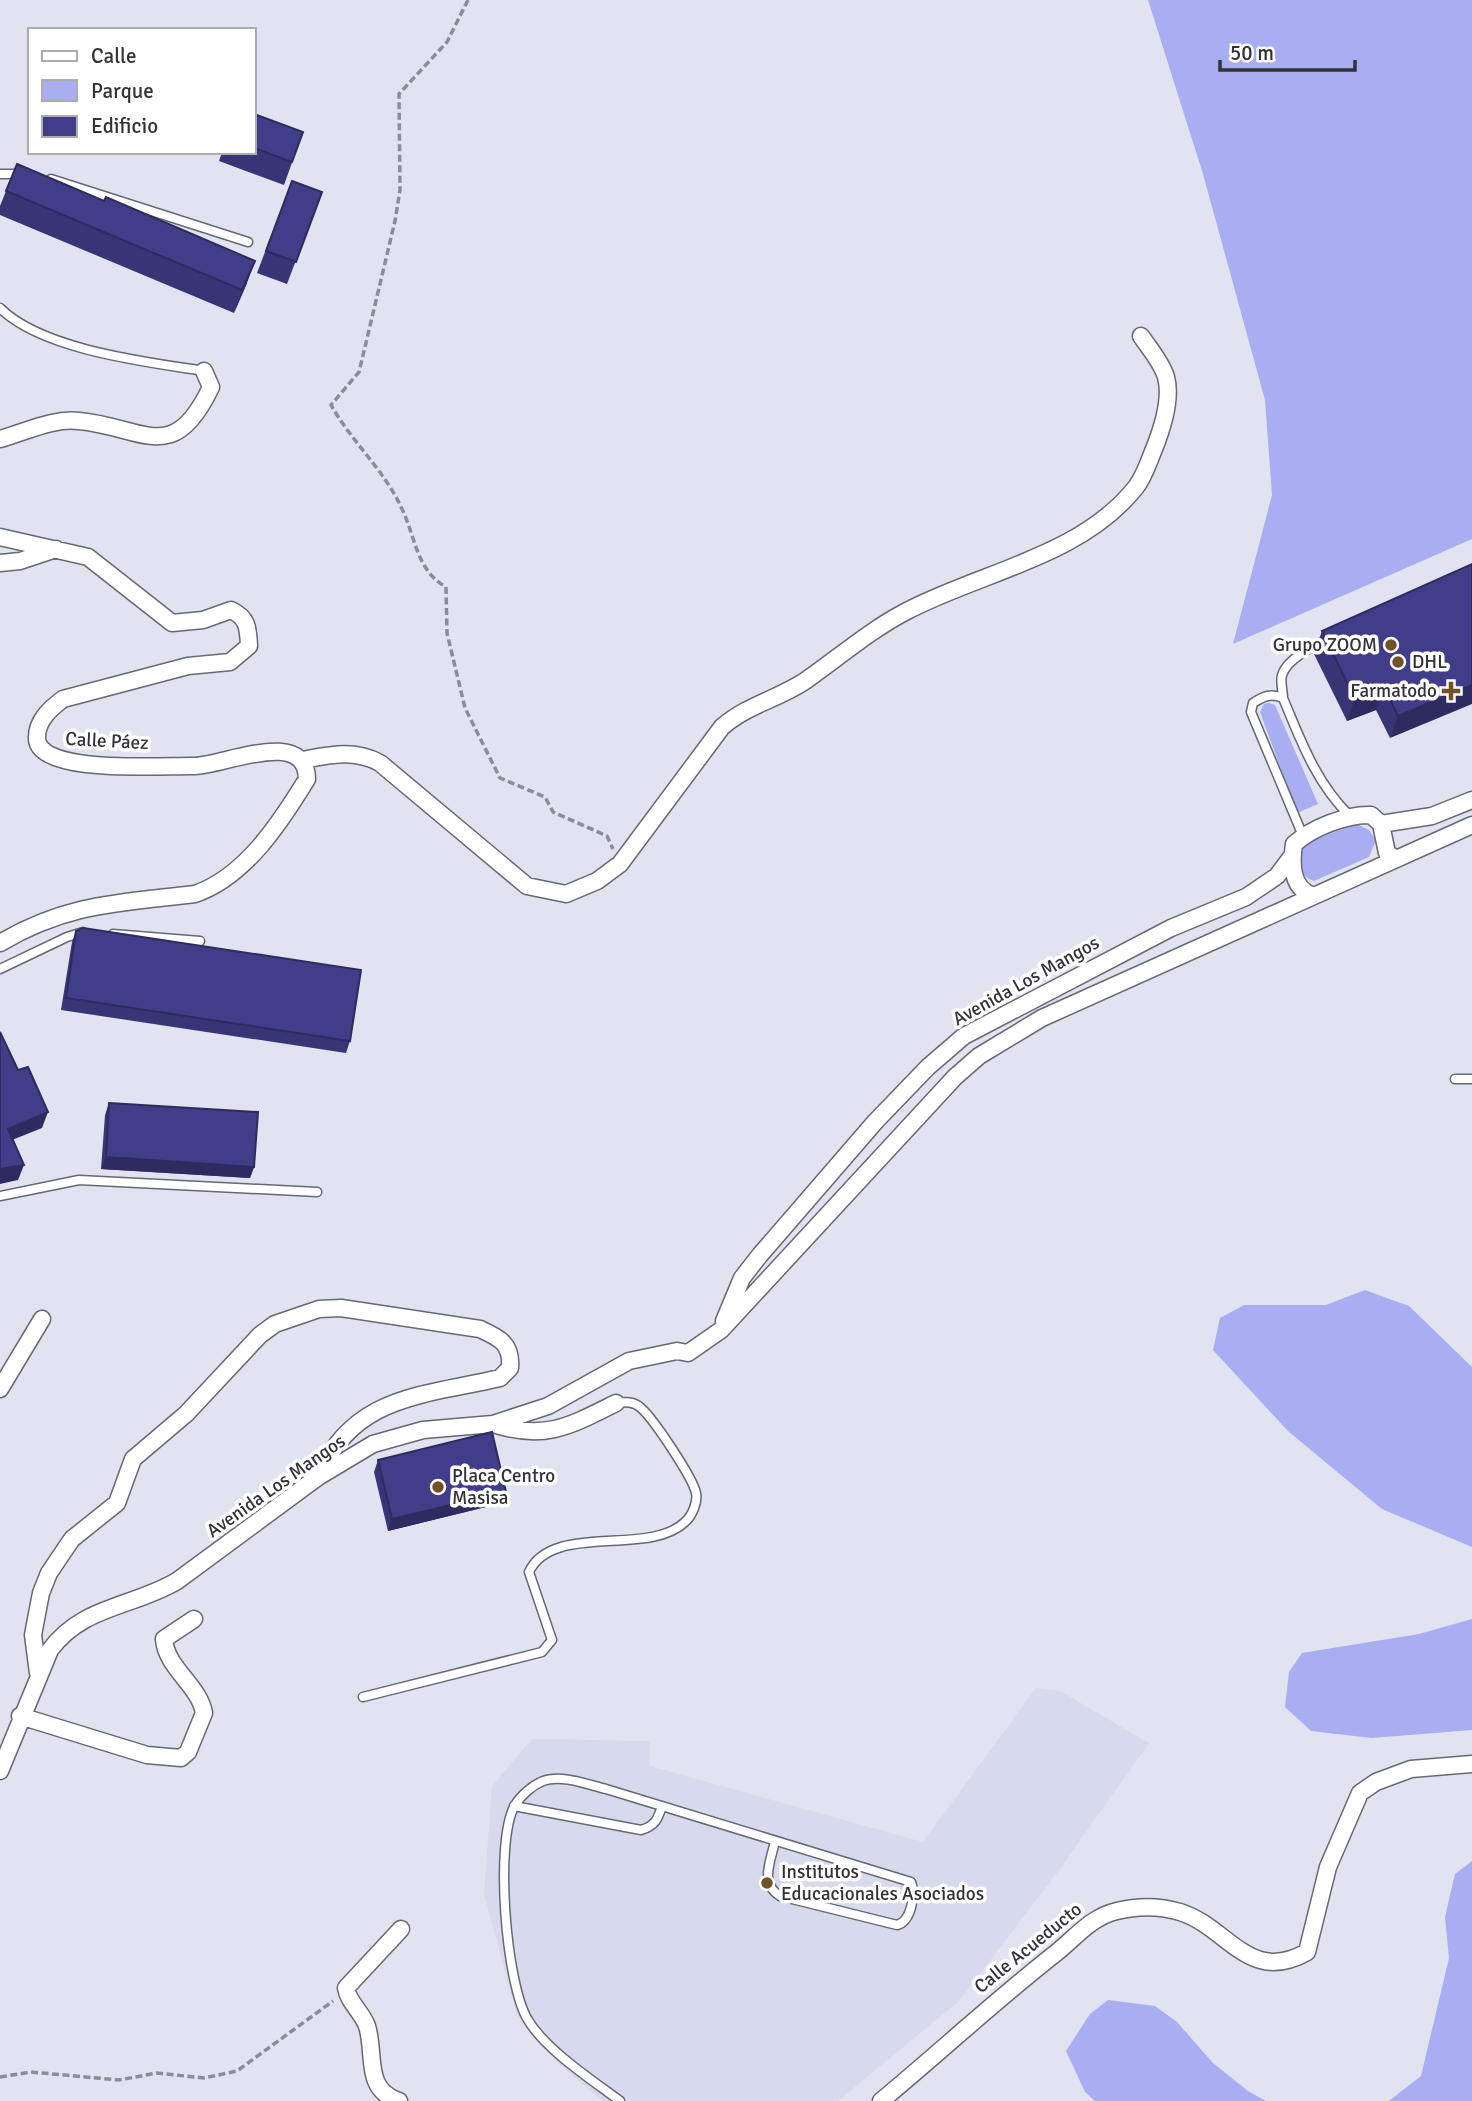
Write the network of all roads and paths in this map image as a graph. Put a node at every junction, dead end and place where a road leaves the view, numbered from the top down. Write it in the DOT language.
graph roads {
  1 [pos="468,0"];
  2 [pos="0,174"];
  3 [pos="248,242"];
  4 [pos="0,308"];
  5 [pos="1141,336"];
  6 [pos="204,371"];
  7 [pos="0,439"];
  8 [pos="0,537"];
  9 [pos="58,549"];
  10 [pos="0,563"];
  11 [pos="1336,636"];
  12 [pos="1283,698"];
  13 [pos="302,760"];
  14 [pos="1472,800"];
  15 [pos="1350,816"];
  16 [pos="1381,824"];
  17 [pos="1472,825"];
  18 [pos="1303,836"];
  19 [pos="1292,856"];
  20 [pos="1396,859"];
  21 [pos="620,864"];
  22 [pos="1313,896"];
  23 [pos="200,941"];
  24 [pos="0,943"];
  25 [pos="0,969"];
  26 [pos="1455,1079"];
  27 [pos="1472,1079"];
  28 [pos="317,1192"];
  29 [pos="0,1196"];
  30 [pos="42,1319"];
  31 [pos="721,1330"];
  32 [pos="0,1389"];
  33 [pos="616,1403"];
  34 [pos="493,1424"];
  35 [pos="318,1477"];
  36 [pos="194,1619"];
  37 [pos="38,1673"];
  38 [pos="363,1697"];
  39 [pos="20,1716"];
  40 [pos="1472,1764"];
  41 [pos="0,1770"];
  42 [pos="514,1806"];
  43 [pos="662,1806"];
  44 [pos="775,1841"];
  45 [pos="401,1929"];
  46 [pos="346,1992"];
  47 [pos="0,2077"];
  48 [pos="399,2101"];
  49 [pos="620,2101"];
  50 [pos="881,2101"];
  1 -- 21 [label="path"];
  2 -- 3 [label="lane"];
  4 -- 6 [label="lane"];
  5 -- 21 [label="street"];
  6 -- 7 [label="street"];
  8 -- 9 [label="street, Calle Páez"];
  9 -- 10 [label="street"];
  9 -- 13 [label="street, Calle Páez"];
  11 -- 12 [label="lane"];
  12 -- 15 [label="lane"];
  12 -- 18 [label="lane"];
  13 -- 21 [label="street"];
  13 -- 24 [label="street"];
  14 -- 16 [label="street"];
  15 -- 16 [label="street"];
  15 -- 18 [label="street"];
  16 -- 20 [label="street"];
  17 -- 20 [label="street, Avenida Los Mangos"];
  18 -- 19 [label="street, Avenida Los Mangos"];
  19 -- 22 [label="street"];
  19 -- 31 [label="street, Avenida Los Mangos"];
  20 -- 22 [label="street, Avenida Los Mangos"];
  22 -- 31 [label="street, Avenida Los Mangos"];
  23 -- 25 [label="lane"];
  26 -- 27 [label="lane"];
  28 -- 29 [label="lane"];
  30 -- 32 [label="street"];
  31 -- 34 [label="street, Avenida Los Mangos"];
  33 -- 34 [label="street"];
  33 -- 38 [label="lane"];
  34 -- 35 [label="street, Avenida Los Mangos"];
  35 -- 37 [label="street, Avenida Los Mangos"];
  35 -- 37 [label="street"];
  36 -- 39 [label="street"];
  37 -- 39 [label="street, Avenida Los Mangos"];
  39 -- 41 [label="street, Avenida Los Mangos"];
  40 -- 50 [label="street, Calle Acueducto"];
  42 -- 43 [label="lane"];
  42 -- 43 [label="lane"];
  42 -- 49 [label="lane"];
  43 -- 44 [label="lane"];
  44 -- 44 [label="lane"];
  45 -- 46 [label="street"];
  46 -- 47 [label="path"];
  46 -- 48 [label="street"];
}
